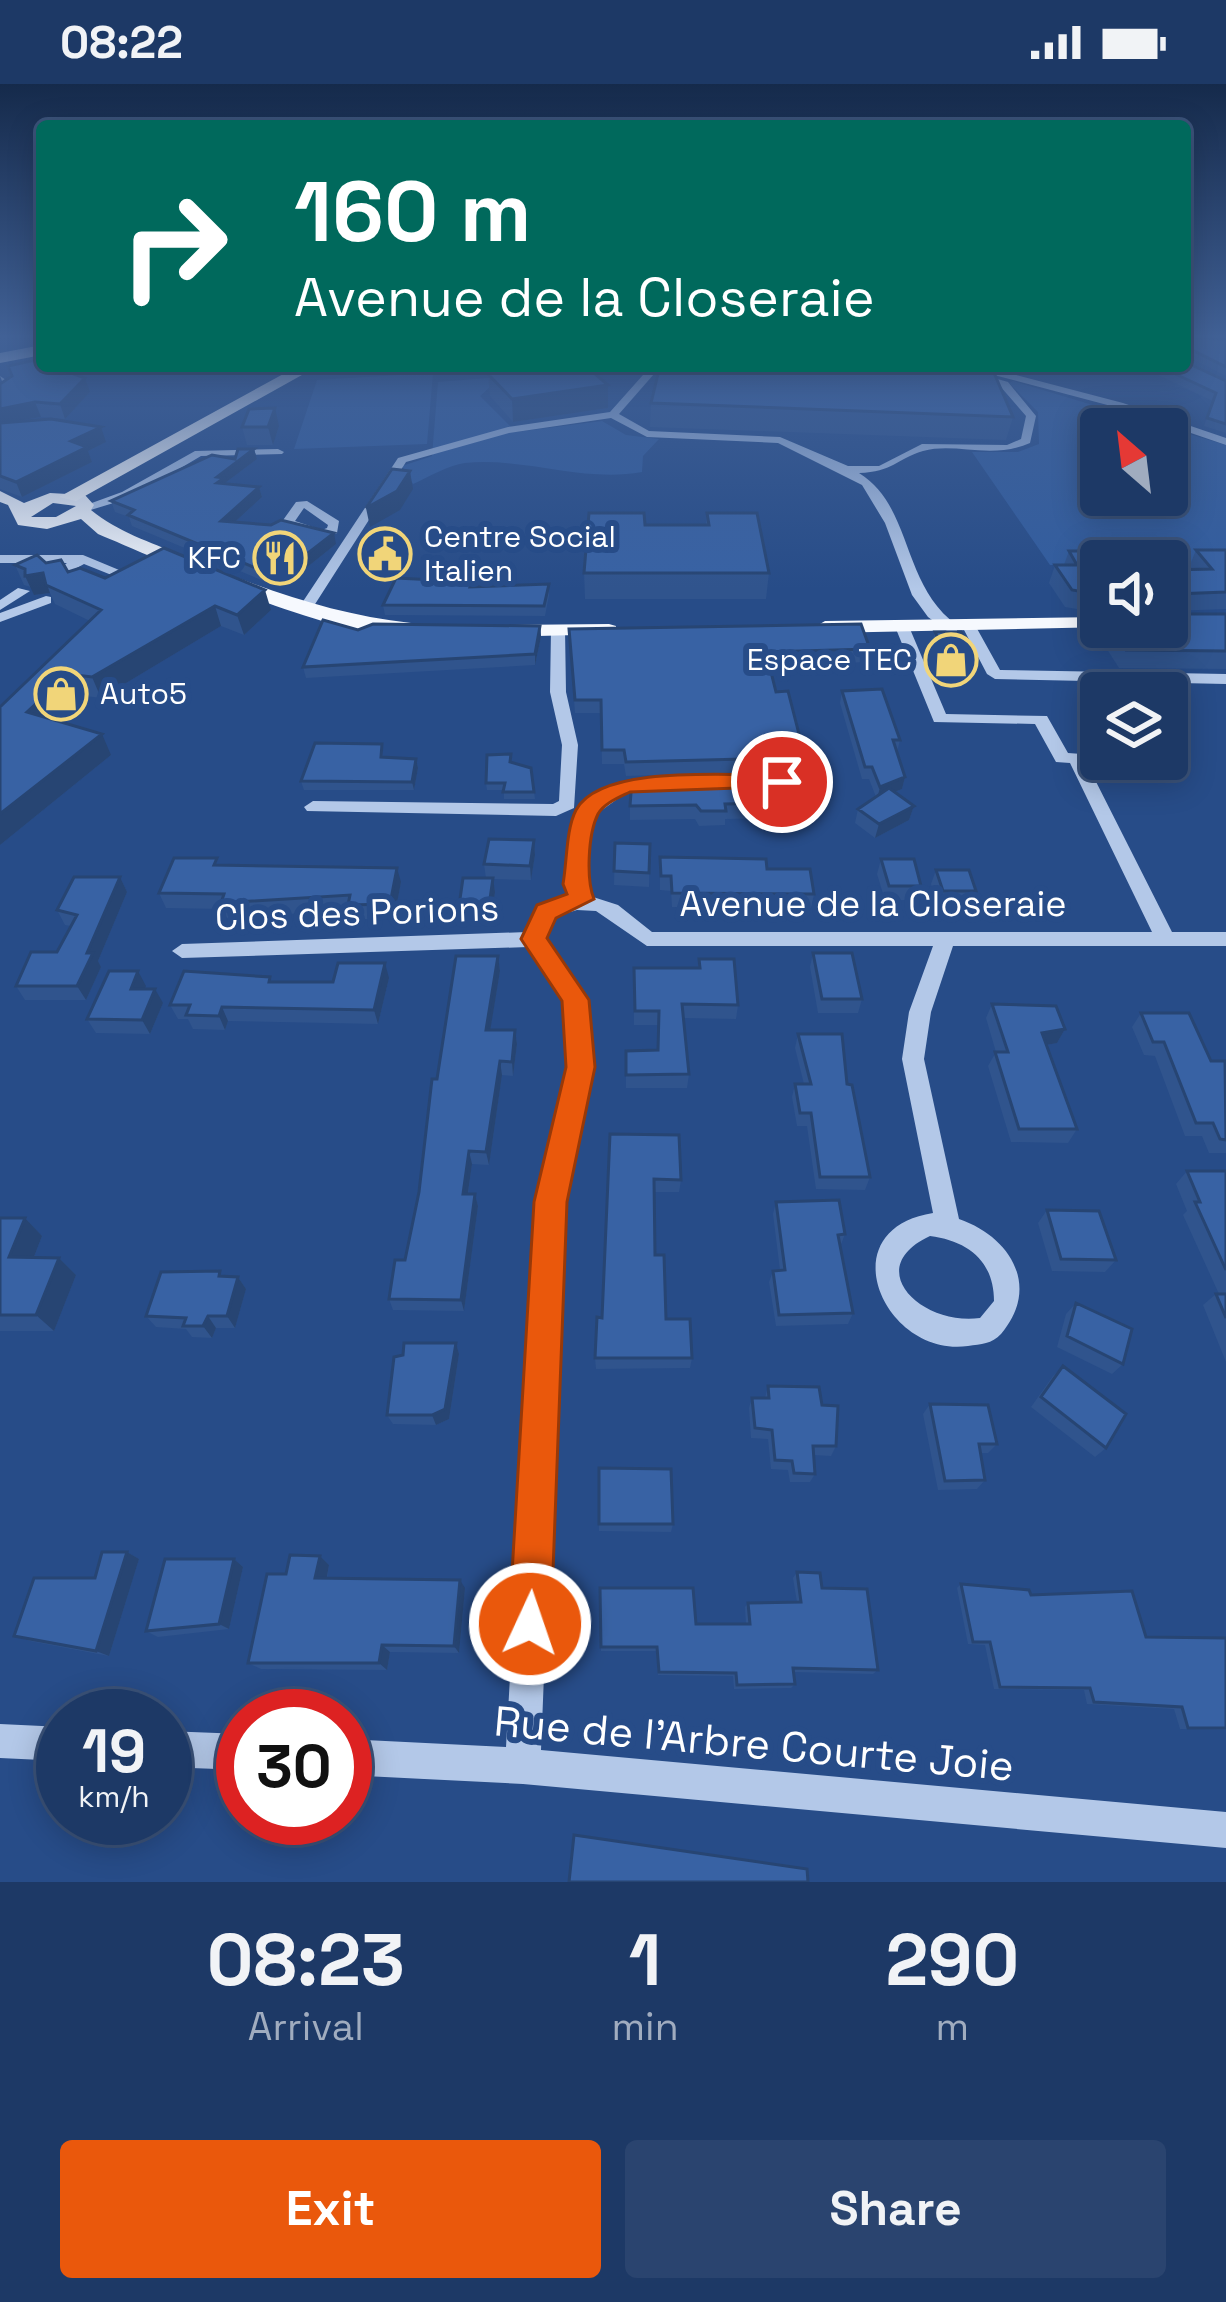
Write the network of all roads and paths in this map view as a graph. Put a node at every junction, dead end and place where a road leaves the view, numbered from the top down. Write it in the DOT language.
graph roads {
  1 [pos="214,422"];
  2 [pos="220,422"];
  3 [pos="569,422"];
  4 [pos="624,422"];
  5 [pos="1029,422"];
  6 [pos="1168,422"];
  7 [pos="1226,442"];
  8 [pos="278,452"];
  9 [pos="881,469"];
  10 [pos="846,470"];
  11 [pos="871,486"];
  12 [pos="0,493"];
  13 [pos="74,503"];
  14 [pos="21,511"];
  15 [pos="59,522"];
  16 [pos="104,530"];
  17 [pos="0,559"];
  18 [pos="83,559"];
  19 [pos="57,574"];
  20 [pos="129,577"];
  21 [pos="23,591"];
  22 [pos="921,595"];
  23 [pos="46,600"];
  24 [pos="0,606"];
  25 [pos="305,609"];
  26 [pos="0,619"];
  27 [pos="1080,624"];
  28 [pos="1018,625"];
  29 [pos="823,627"];
  30 [pos="799,628"];
  31 [pos="903,628"];
  32 [pos="961,628"];
  33 [pos="558,630"];
  34 [pos="623,630"];
  35 [pos="441,631"];
  36 [pos="484,631"];
  37 [pos="1226,679"];
  38 [pos="821,780"];
  39 [pos="756,782"];
  40 [pos="670,784"];
  41 [pos="313,807"];
  42 [pos="582,899"];
  43 [pos="946,937"];
  44 [pos="534,939"];
  45 [pos="1166,939"];
  46 [pos="1226,939"];
  47 [pos="182,951"];
  48 [pos="948,1225"];
  49 [pos="0,1741"];
  50 [pos="36,1743"];
  51 [pos="372,1758"];
  52 [pos="523,1766"];
  53 [pos="1226,1830"];
  1 -- 13 [label="highway"];
  2 -- 13 [label="highway"];
  3 -- 25 [label="street"];
  4 -- 10 [label="street"];
  5 -- 9 [label="street"];
  6 -- 7 [label="street"];
  8 -- 13 [label="street"];
  9 -- 10 [label="street"];
  9 -- 11 [label="street"];
  10 -- 11 [label="street"];
  11 -- 22 [label="street"];
  12 -- 13 [label="main road"];
  12 -- 14 [label="main road"];
  13 -- 14 [label="main road"];
  13 -- 15 [label="main road"];
  13 -- 16 [label="main road"];
  14 -- 15 [label="main road"];
  15 -- 16 [label="main road"];
  16 -- 25 [label="main road"];
  17 -- 18 [label="street"];
  18 -- 19 [label="street"];
  18 -- 20 [label="street"];
  21 -- 24 [label="street"];
  22 -- 28 [label="street"];
  22 -- 29 [label="street"];
  22 -- 32 [label="street"];
  23 -- 26 [label="street"];
  25 -- 35 [label="main road"];
  27 -- 28 [label="main road"];
  28 -- 32 [label="main road"];
  29 -- 30 [label="main road"];
  29 -- 31 [label="main road"];
  31 -- 32 [label="main road"];
  31 -- 45 [label="street"];
  32 -- 37 [label="street"];
  33 -- 34 [label="main road"];
  33 -- 36 [label="main road"];
  33 -- 41 [label="street"];
  38 -- 39 [label="street"];
  40 -- 42 [label="street"];
  42 -- 43 [label="street, Avenue de la Closeraie"];
  42 -- 44 [label="street"];
  43 -- 45 [label="street, Avenue de la Closeraie"];
  43 -- 48 [label="street"];
  44 -- 47 [label="street, Clos des Porions"];
  44 -- 52 [label="street"];
  45 -- 46 [label="street, Avenue de la Closeraie"];
  48 -- 48 [label="street"];
  49 -- 50 [label="street"];
  51 -- 52 [label="street, Rue de l'Arbre Courte Joie"];
  52 -- 53 [label="street, Rue de l'Arbre Courte Joie"];
}
